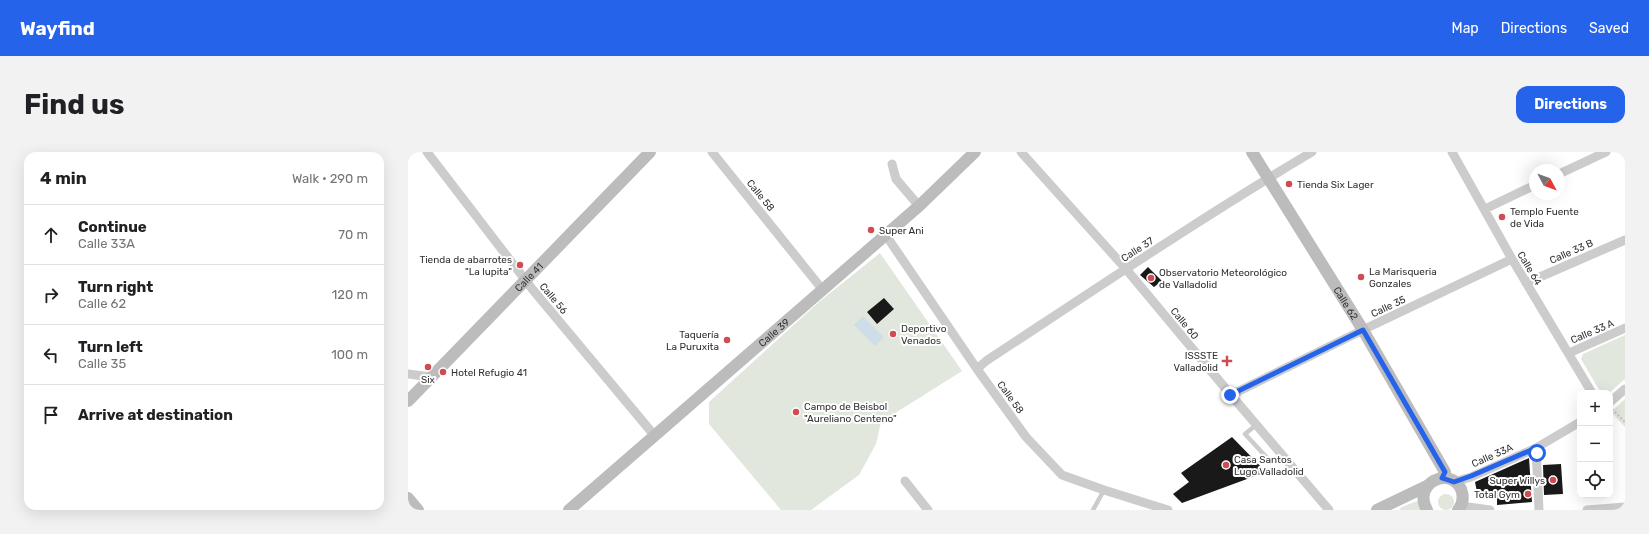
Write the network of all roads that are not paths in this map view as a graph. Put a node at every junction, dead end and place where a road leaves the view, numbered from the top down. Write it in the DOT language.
graph roads {
  1 [pos="427,152"];
  2 [pos="650,152"];
  3 [pos="712,152"];
  4 [pos="975,152"];
  5 [pos="1022,152"];
  6 [pos="1252,152"];
  7 [pos="1312,152"];
  8 [pos="1452,152"];
  9 [pos="1606,152"];
  10 [pos="1593,154"];
  11 [pos="892,164"];
  12 [pos="1565,170"];
  13 [pos="1268,178"];
  14 [pos="1529,188"];
  15 [pos="919,206"];
  16 [pos="1485,209"];
  17 [pos="885,234"];
  18 [pos="1625,240"];
  19 [pos="1512,259"];
  20 [pos="1126,269"];
  21 [pos="526,280"];
  22 [pos="1526,283"];
  23 [pos="822,289"];
  24 [pos="1625,328"];
  25 [pos="1363,330"];
  26 [pos="1568,353"];
  27 [pos="977,368"];
  28 [pos="408,374"];
  29 [pos="431,377"];
  30 [pos="1625,389"];
  31 [pos="1590,390"];
  32 [pos="1230,395"];
  33 [pos="1613,399"];
  34 [pos="408,401"];
  35 [pos="1577,424"];
  36 [pos="1256,425"];
  37 [pos="654,435"];
  38 [pos="1536,448"];
  39 [pos="1282,456"];
  40 [pos="1442,478"];
  41 [pos="905,481"];
  42 [pos="1454,482"];
  43 [pos="1427,486"];
  44 [pos="1104,490"];
  45 [pos="408,498"];
  46 [pos="1460,508"];
  47 [pos="1621,509"];
  48 [pos="418,510"];
  49 [pos="569,510"];
  50 [pos="928,510"];
  51 [pos="1093,510"];
  52 [pos="1168,510"];
  53 [pos="1329,510"];
  54 [pos="1377,510"];
  55 [pos="1427,510"];
  56 [pos="1490,510"];
  57 [pos="1539,510"];
  58 [pos="1587,510"];
  1 -- 21 [label="street, Calle 56"];
  2 -- 21 [label="main road, Calle 41"];
  3 -- 23 [label="street, Calle 58"];
  4 -- 15 [label="main road, Calle 39"];
  5 -- 20 [label="street, Calle 60"];
  6 -- 13 [label="main road, Calle 62"];
  7 -- 13 [label="street, Calle 37"];
  8 -- 16 [label="street, Calle 64"];
  9 -- 10 [label="street"];
  10 -- 12 [label="street"];
  11 -- 15 [label="street"];
  13 -- 20 [label="street, Calle 37"];
  13 -- 25 [label="main road, Calle 62"];
  14 -- 16 [label="street"];
  15 -- 17 [label="main road, Calle 39"];
  16 -- 19 [label="street, Calle 64"];
  17 -- 23 [label="main road, Calle 39"];
  17 -- 27 [label="street, Calle 58"];
  18 -- 22 [label="street, Calle 33 B"];
  19 -- 22 [label="street, Calle 64"];
  19 -- 25 [label="street, Calle 35"];
  20 -- 27 [label="street, Calle 37"];
  20 -- 32 [label="street, Calle 60"];
  21 -- 29 [label="main road, Calle 41"];
  21 -- 37 [label="street, Calle 56"];
  22 -- 26 [label="street, Calle 64"];
  23 -- 37 [label="main road, Calle 39"];
  24 -- 26 [label="street, Calle 33 A"];
  25 -- 32 [label="street, Calle 35"];
  25 -- 40 [label="main road, Calle 62"];
  26 -- 31 [label="street, Calle 64"];
  27 -- 44 [label="street, Calle 58"];
  28 -- 29 [label="street"];
  29 -- 34 [label="main road, Calle 41"];
  30 -- 33 [label="street"];
  32 -- 36 [label="street, Calle 60"];
  35 -- 38 [label="street, Calle 33A"];
  36 -- 39 [label="street, Calle 60"];
  36 -- 39 [label="lane"];
  37 -- 49 [label="main road, Calle 39"];
  38 -- 42 [label="street, Calle 33A"];
  38 -- 57 [label="street"];
  39 -- 53 [label="street, Calle 60"];
  40 -- 42 [label="main road"];
  40 -- 43 [label="main road"];
  41 -- 50 [label="street"];
  42 -- 46 [label="main road"];
  43 -- 54 [label="main road"];
  43 -- 55 [label="main road"];
  44 -- 51 [label="lane"];
  44 -- 52 [label="street, Calle 58"];
  45 -- 48 [label="main road"];
  46 -- 56 [label="street"];
  47 -- 58 [label="street"];
}
